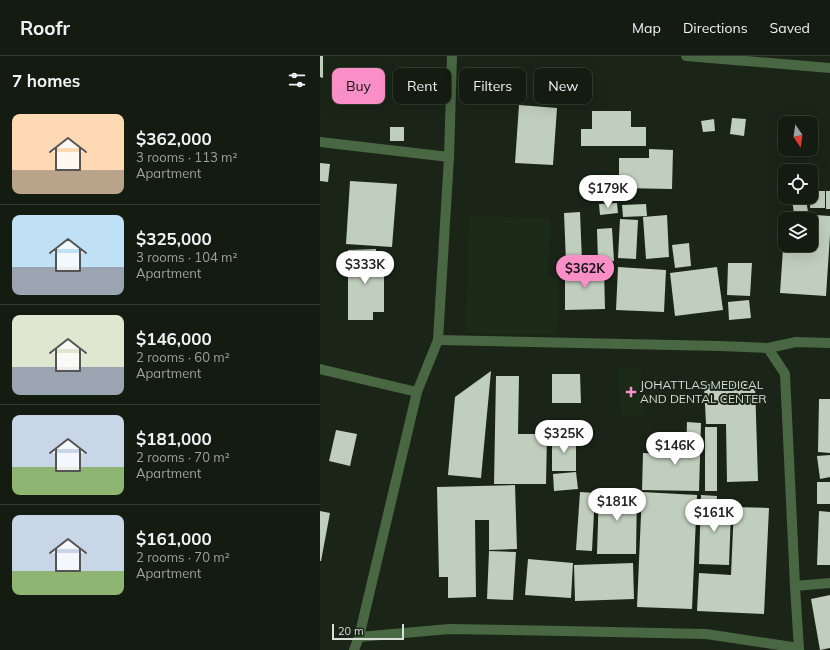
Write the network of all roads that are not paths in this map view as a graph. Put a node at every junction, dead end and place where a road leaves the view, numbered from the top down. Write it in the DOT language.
graph roads {
  1 [pos="452,56"];
  2 [pos="686,56"];
  3 [pos="830,68"];
  4 [pos="320,142"];
  5 [pos="449,157"];
  6 [pos="438,340"];
  7 [pos="830,343"];
  8 [pos="768,348"];
  9 [pos="320,369"];
  10 [pos="417,392"];
  11 [pos="830,583"];
  12 [pos="795,586"];
  13 [pos="359,638"];
  14 [pos="799,649"];
  15 [pos="354,650"];
  1 -- 5 [label="street"];
  2 -- 3 [label="street"];
  4 -- 5 [label="street"];
  5 -- 6 [label="street"];
  6 -- 8 [label="street"];
  6 -- 10 [label="street"];
  7 -- 8 [label="street"];
  8 -- 12 [label="street"];
  9 -- 10 [label="street"];
  10 -- 13 [label="street"];
  11 -- 12 [label="street"];
  12 -- 14 [label="street"];
  13 -- 14 [label="street"];
  13 -- 15 [label="street"];
}
